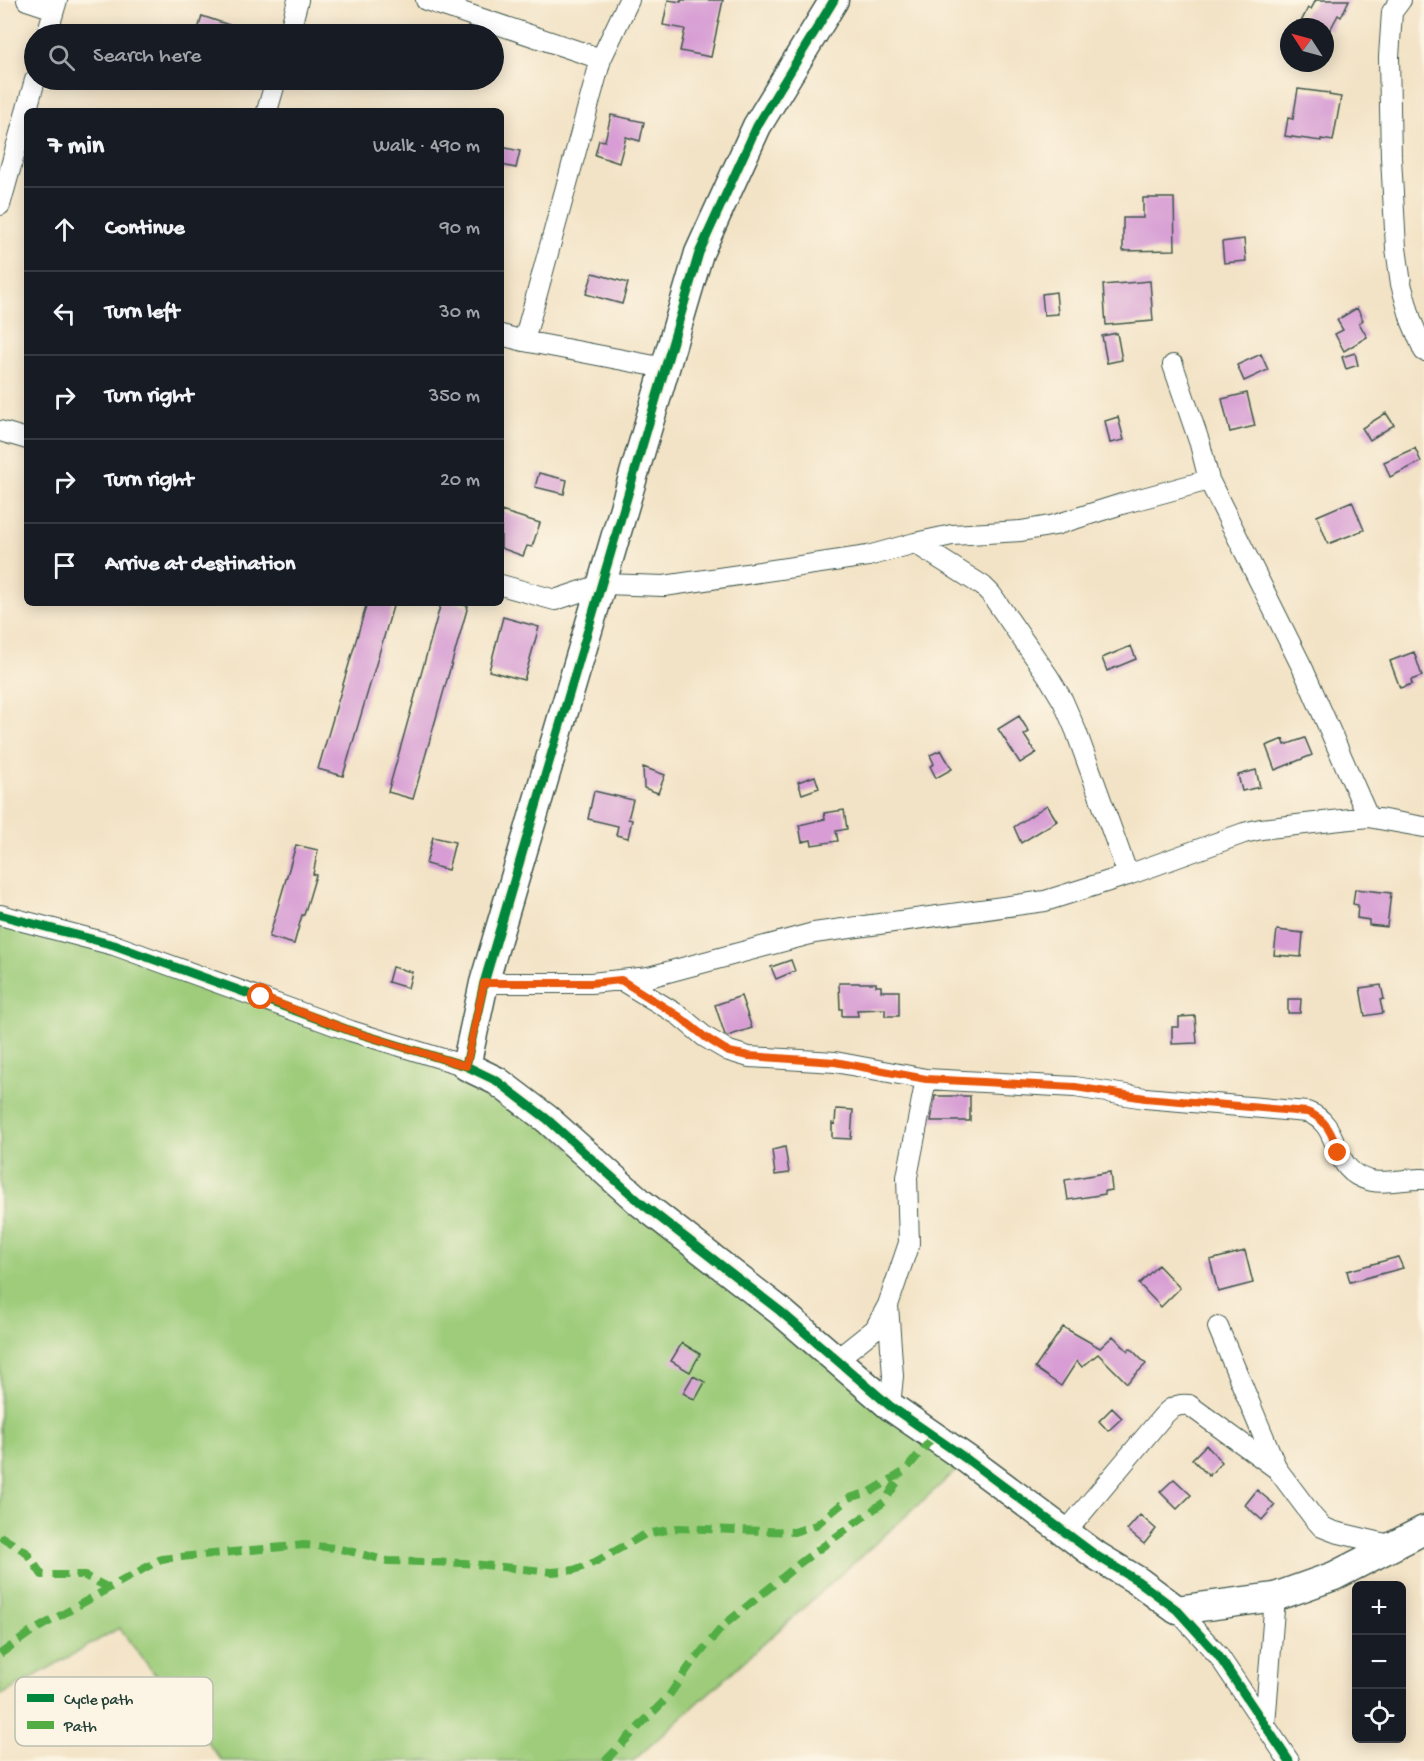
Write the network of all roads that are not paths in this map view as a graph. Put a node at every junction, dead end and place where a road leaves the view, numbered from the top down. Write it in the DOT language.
graph roads {
  1 [pos="27,0"];
  2 [pos="298,0"];
  3 [pos="426,0"];
  4 [pos="629,0"];
  5 [pos="834,0"];
  6 [pos="1401,0"];
  7 [pos="55,4"];
  8 [pos="50,24"];
  9 [pos="292,24"];
  10 [pos="497,24"];
  11 [pos="504,26"];
  12 [pos="601,59"];
  13 [pos="32,90"];
  14 [pos="273,90"];
  15 [pos="27,108"];
  16 [pos="268,108"];
  17 [pos="24,119"];
  18 [pos="0,205"];
  19 [pos="504,336"];
  20 [pos="524,341"];
  21 [pos="1424,351"];
  22 [pos="1173,365"];
  23 [pos="665,368"];
  24 [pos="0,431"];
  25 [pos="24,438"];
  26 [pos="1209,480"];
  27 [pos="915,543"];
  28 [pos="603,584"];
  29 [pos="504,586"];
  30 [pos="1368,817"];
  31 [pos="1424,826"];
  32 [pos="1128,875"];
  33 [pos="0,915"];
  34 [pos="621,980"];
  35 [pos="484,983"];
  36 [pos="466,1066"];
  37 [pos="926,1079"];
  38 [pos="1424,1179"];
  39 [pos="888,1305"];
  40 [pos="1218,1327"];
  41 [pos="836,1360"];
  42 [pos="890,1406"];
  43 [pos="1277,1469"];
  44 [pos="1424,1530"];
  45 [pos="1065,1533"];
  46 [pos="1394,1546"];
  47 [pos="1275,1597"];
  48 [pos="1177,1610"];
  49 [pos="1265,1725"];
  50 [pos="1289,1761"];
  1 -- 7 [label="street"];
  2 -- 9 [label="street"];
  3 -- 10 [label="street"];
  4 -- 12 [label="street"];
  5 -- 23 [label="street"];
  6 -- 21 [label="street"];
  7 -- 8 [label="street"];
  11 -- 12 [label="street"];
  12 -- 20 [label="street"];
  13 -- 15 [label="street"];
  14 -- 16 [label="street"];
  17 -- 18 [label="street"];
  19 -- 20 [label="street"];
  20 -- 23 [label="street"];
  22 -- 26 [label="street"];
  23 -- 28 [label="street"];
  24 -- 25 [label="street"];
  26 -- 27 [label="street"];
  26 -- 30 [label="street"];
  27 -- 28 [label="street"];
  27 -- 32 [label="street"];
  28 -- 29 [label="street"];
  28 -- 35 [label="street"];
  30 -- 31 [label="street"];
  30 -- 32 [label="street"];
  32 -- 34 [label="street"];
  33 -- 36 [label="street"];
  34 -- 35 [label="street"];
  34 -- 37 [label="street"];
  35 -- 36 [label="street"];
  36 -- 41 [label="street"];
  37 -- 38 [label="street"];
  37 -- 39 [label="street"];
  39 -- 41 [label="street"];
  39 -- 42 [label="street"];
  40 -- 43 [label="street"];
  41 -- 42 [label="street"];
  42 -- 45 [label="street"];
  43 -- 45 [label="street"];
  43 -- 46 [label="street"];
  44 -- 46 [label="street"];
  45 -- 48 [label="street"];
  46 -- 47 [label="street"];
  47 -- 48 [label="street"];
  47 -- 49 [label="street"];
  48 -- 49 [label="street"];
  49 -- 50 [label="street"];
}
